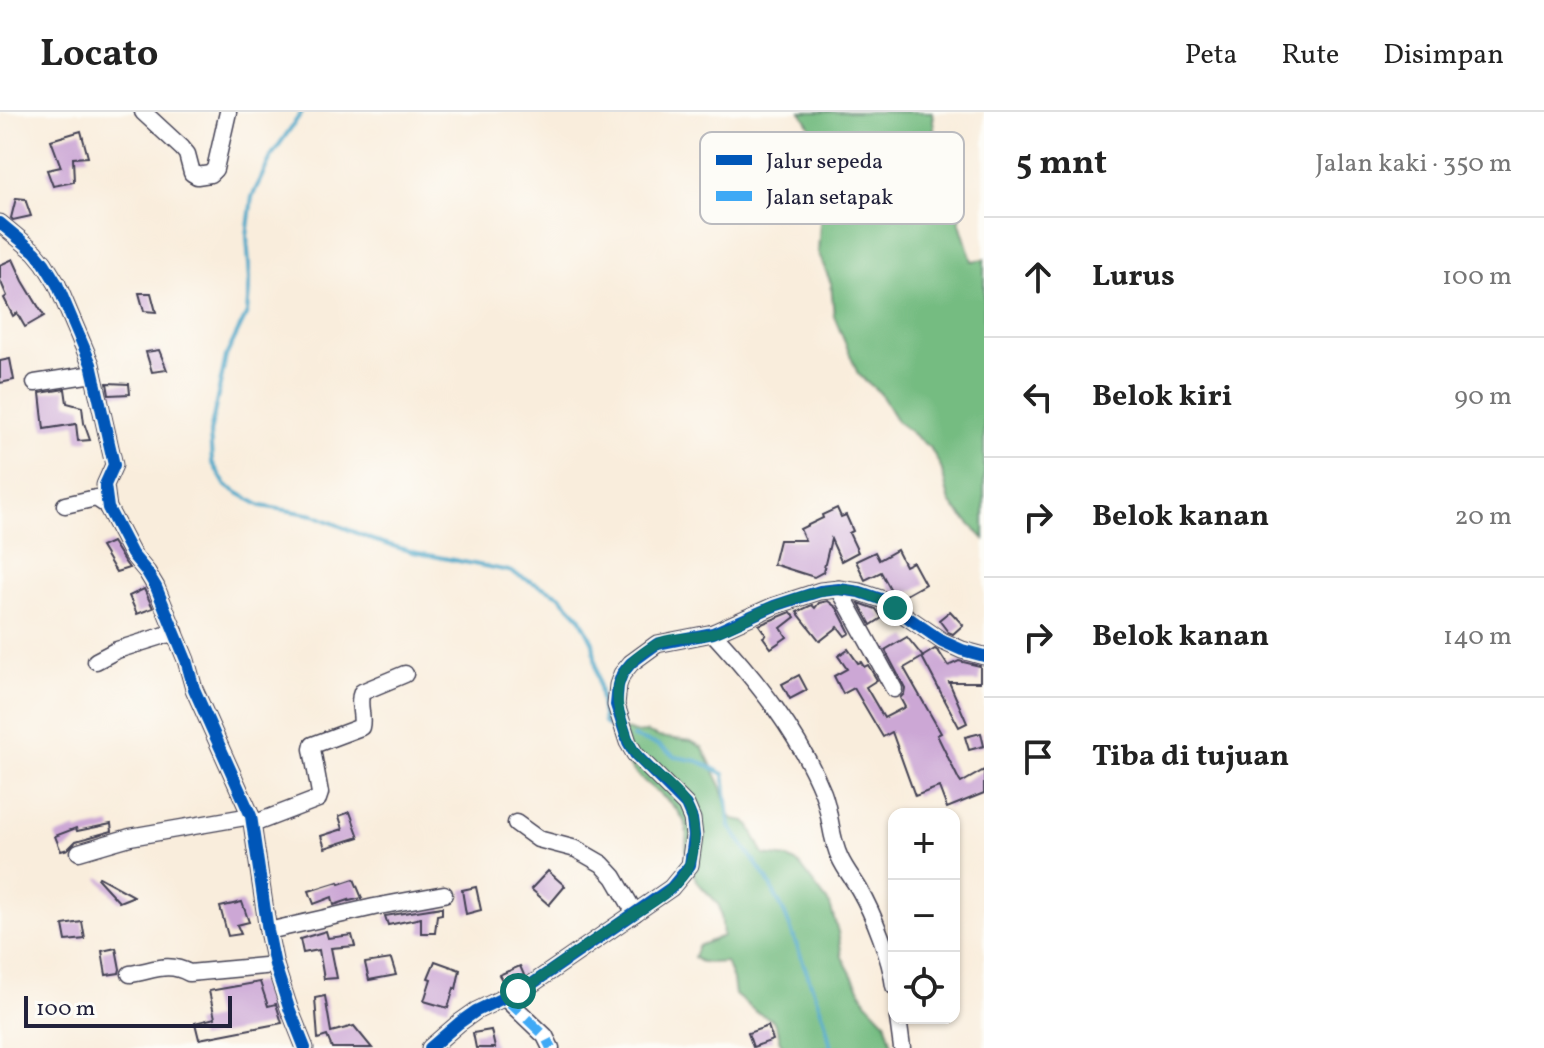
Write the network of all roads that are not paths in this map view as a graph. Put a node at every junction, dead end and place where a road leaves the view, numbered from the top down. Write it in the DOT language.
graph roads {
  1 [pos="143,112"];
  2 [pos="228,112"];
  3 [pos="0,223"];
  4 [pos="93,374"];
  5 [pos="35,383"];
  6 [pos="65,505"];
  7 [pos="108,508"];
  8 [pos="839,589"];
  9 [pos="175,632"];
  10 [pos="713,633"];
  11 [pos="984,656"];
  12 [pos="96,661"];
  13 [pos="405,674"];
  14 [pos="894,689"];
  15 [pos="252,820"];
  16 [pos="516,823"];
  17 [pos="79,852"];
  18 [pos="444,894"];
  19 [pos="635,913"];
  20 [pos="268,931"];
  21 [pos="888,961"];
  22 [pos="275,965"];
  23 [pos="130,974"];
  24 [pos="505,998"];
  25 [pos="899,1024"];
  26 [pos="305,1048"];
  27 [pos="430,1048"];
  28 [pos="551,1048"];
  29 [pos="902,1048"];
  1 -- 2 [label="street"];
  3 -- 4 [label="street"];
  4 -- 5 [label="street"];
  4 -- 7 [label="street"];
  6 -- 7 [label="street"];
  7 -- 9 [label="street"];
  8 -- 10 [label="street"];
  8 -- 11 [label="street"];
  8 -- 14 [label="street"];
  9 -- 12 [label="street"];
  9 -- 15 [label="street"];
  10 -- 19 [label="street"];
  10 -- 21 [label="street"];
  13 -- 15 [label="street"];
  15 -- 17 [label="street"];
  15 -- 20 [label="street"];
  16 -- 19 [label="street"];
  18 -- 20 [label="street"];
  19 -- 24 [label="street"];
  20 -- 22 [label="street"];
  22 -- 23 [label="street"];
  22 -- 26 [label="street"];
  24 -- 27 [label="street"];
  24 -- 28 [label="street"];
  25 -- 29 [label="street"];
}
